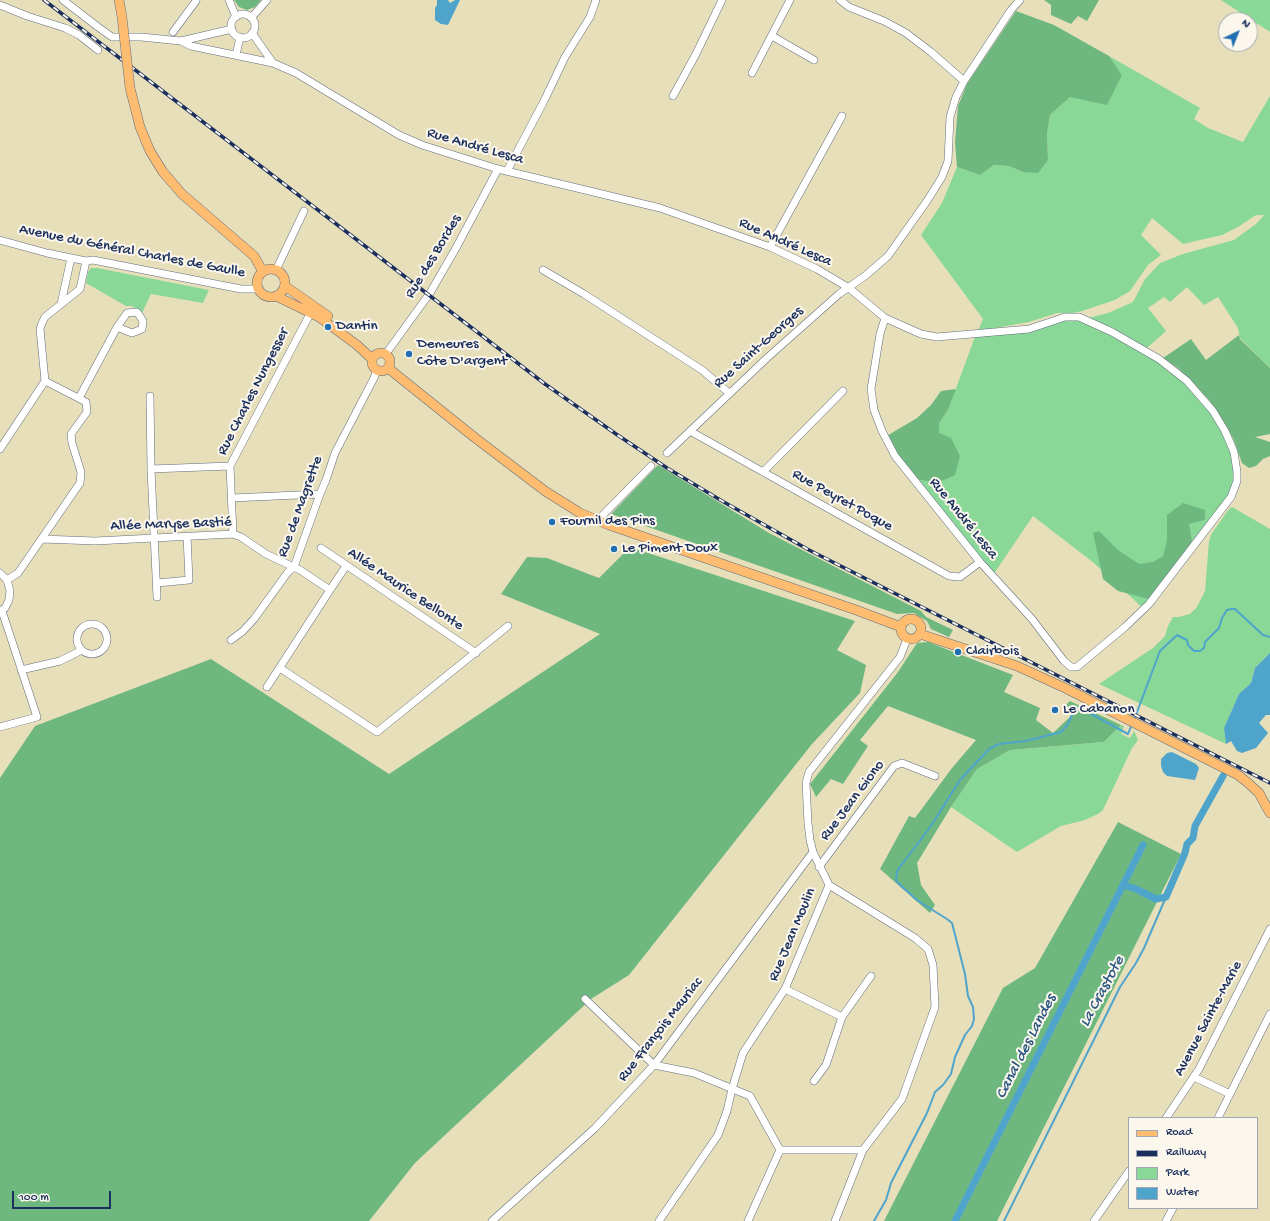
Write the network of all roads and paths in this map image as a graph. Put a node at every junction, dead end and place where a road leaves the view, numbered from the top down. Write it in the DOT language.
graph roads {
  1 [pos="63,0"];
  2 [pos="119,0"];
  3 [pos="229,0"];
  4 [pos="267,0"];
  5 [pos="596,0"];
  6 [pos="722,0"];
  7 [pos="790,0"];
  8 [pos="840,0"];
  9 [pos="1020,0"];
  10 [pos="196,1"];
  11 [pos="0,5"];
  12 [pos="236,17"];
  13 [pos="251,18"];
  14 [pos="232,29"];
  15 [pos="173,32"];
  16 [pos="252,33"];
  17 [pos="772,36"];
  18 [pos="240,37"];
  19 [pos="181,40"];
  20 [pos="98,50"];
  21 [pos="236,55"];
  22 [pos="814,60"];
  23 [pos="273,63"];
  24 [pos="752,73"];
  25 [pos="964,81"];
  26 [pos="673,96"];
  27 [pos="842,116"];
  28 [pos="498,169"];
  29 [pos="507,171"];
  30 [pos="304,211"];
  31 [pos="1,243"];
  32 [pos="770,247"];
  33 [pos="71,258"];
  34 [pos="86,261"];
  35 [pos="276,270"];
  36 [pos="543,270"];
  37 [pos="263,272"];
  38 [pos="285,286"];
  39 [pos="849,288"];
  40 [pos="258,289"];
  41 [pos="276,296"];
  42 [pos="61,304"];
  43 [pos="311,312"];
  44 [pos="885,318"];
  45 [pos="117,327"];
  46 [pos="385,355"];
  47 [pos="374,357"];
  48 [pos="388,368"];
  49 [pos="377,370"];
  50 [pos="45,381"];
  51 [pos="843,391"];
  52 [pos="729,393"];
  53 [pos="150,396"];
  54 [pos="79,398"];
  55 [pos="690,431"];
  56 [pos="0,448"];
  57 [pos="667,453"];
  58 [pos="230,466"];
  59 [pos="651,466"];
  60 [pos="151,469"];
  61 [pos="763,472"];
  62 [pos="320,494"];
  63 [pos="232,498"];
  64 [pos="597,521"];
  65 [pos="233,534"];
  66 [pos="187,536"];
  67 [pos="154,538"];
  68 [pos="42,539"];
  69 [pos="321,548"];
  70 [pos="980,562"];
  71 [pos="346,566"];
  72 [pos="294,567"];
  73 [pos="0,573"];
  74 [pos="7,580"];
  75 [pos="157,583"];
  76 [pos="330,590"];
  77 [pos="157,597"];
  78 [pos="1,611"];
  79 [pos="508,626"];
  80 [pos="901,627"];
  81 [pos="920,634"];
  82 [pos="907,639"];
  83 [pos="231,640"];
  84 [pos="82,650"];
  85 [pos="476,652"];
  86 [pos="280,668"];
  87 [pos="21,670"];
  88 [pos="267,686"];
  89 [pos="0,727"];
  90 [pos="935,776"];
  91 [pos="1270,814"];
  92 [pos="813,852"];
  93 [pos="819,867"];
  94 [pos="829,885"];
  95 [pos="1270,929"];
  96 [pos="871,976"];
  97 [pos="785,989"];
  98 [pos="585,999"];
  99 [pos="1270,1014"];
  100 [pos="842,1017"];
  101 [pos="654,1065"];
  102 [pos="1194,1077"];
  103 [pos="814,1081"];
  104 [pos="732,1088"];
  105 [pos="1230,1094"];
  106 [pos="1167,1117"];
  107 [pos="1218,1117"];
  108 [pos="780,1150"];
  109 [pos="863,1150"];
  110 [pos="1128,1172"];
  111 [pos="1172,1209"];
  112 [pos="492,1221"];
  113 [pos="659,1221"];
  114 [pos="748,1221"];
  115 [pos="835,1221"];
  116 [pos="1094,1221"];
  117 [pos="1166,1221"];
  1 -- 19 [label="street, Rue André Lesca"];
  2 -- 37 [label="main road, bridge"];
  3 -- 12 [label="street"];
  4 -- 13 [label="street"];
  5 -- 29 [label="street"];
  6 -- 26 [label="street"];
  7 -- 17 [label="street"];
  8 -- 25 [label="street"];
  9 -- 25 [label="street, Rue Saint-Georges"];
  10 -- 15 [label="street"];
  11 -- 20 [label="street"];
  12 -- 13 [label="street"];
  12 -- 14 [label="street"];
  13 -- 16 [label="street"];
  14 -- 18 [label="street"];
  14 -- 19 [label="street, Rue André Lesca"];
  16 -- 18 [label="street"];
  16 -- 23 [label="street"];
  17 -- 22 [label="street"];
  17 -- 24 [label="street"];
  18 -- 21 [label="street"];
  19 -- 21 [label="street, Rue André Lesca"];
  21 -- 23 [label="street, Rue André Lesca"];
  23 -- 28 [label="street, Rue André Lesca"];
  25 -- 39 [label="street, Rue Saint-Georges"];
  27 -- 32 [label="street"];
  28 -- 29 [label="street, Rue André Lesca"];
  28 -- 46 [label="street, Rue des Bordes"];
  29 -- 32 [label="street, Rue André Lesca"];
  30 -- 35 [label="street"];
  31 -- 33 [label="street, Avenue du Général Charles de Gaulle"];
  32 -- 39 [label="street, Rue André Lesca"];
  33 -- 34 [label="street, Avenue du Général Charles de Gaulle"];
  33 -- 42 [label="street"];
  34 -- 40 [label="street, Avenue du Général Charles de Gaulle"];
  34 -- 42 [label="street"];
  35 -- 37 [label="main road"];
  35 -- 38 [label="main road"];
  36 -- 52 [label="street"];
  37 -- 40 [label="main road"];
  38 -- 41 [label="main road"];
  38 -- 47 [label="main road"];
  39 -- 44 [label="street, Rue André Lesca"];
  39 -- 52 [label="street, Rue Saint-Georges"];
  40 -- 41 [label="main road"];
  41 -- 43 [label="main road"];
  42 -- 50 [label="street"];
  43 -- 47 [label="main road"];
  43 -- 58 [label="street, Rue Charles Nungesser"];
  44 -- 70 [label="street, Rue André Lesca"];
  44 -- 70 [label="street, Rue André Lesca"];
  45 -- 54 [label="street"];
  46 -- 47 [label="main road"];
  46 -- 48 [label="main road"];
  47 -- 49 [label="main road"];
  48 -- 49 [label="main road"];
  48 -- 64 [label="main road"];
  49 -- 62 [label="street, Rue de Magrette"];
  50 -- 54 [label="street"];
  50 -- 56 [label="street"];
  51 -- 61 [label="street"];
  52 -- 55 [label="street, Rue Saint-Georges"];
  53 -- 60 [label="street"];
  54 -- 68 [label="street"];
  55 -- 57 [label="street, Rue Saint-Georges"];
  55 -- 61 [label="street, Rue Peyret Poque"];
  58 -- 60 [label="street"];
  58 -- 63 [label="street, Rue Charles Nungesser"];
  59 -- 64 [label="street"];
  60 -- 67 [label="street"];
  61 -- 70 [label="street, Rue Peyret Poque"];
  62 -- 63 [label="street"];
  62 -- 72 [label="street, Rue de Magrette"];
  63 -- 65 [label="street, Rue Charles Nungesser"];
  64 -- 80 [label="main road"];
  65 -- 66 [label="street, Allée Maryse Bastié"];
  65 -- 72 [label="street, Allée Maryse Bastié"];
  66 -- 67 [label="street, Allée Maryse Bastié"];
  66 -- 75 [label="street"];
  67 -- 68 [label="street, Allée Maryse Bastié"];
  67 -- 75 [label="street"];
  68 -- 74 [label="street"];
  69 -- 71 [label="street, Allée Maurice Bellonte"];
  71 -- 76 [label="street"];
  71 -- 85 [label="street, Allée Maurice Bellonte"];
  72 -- 76 [label="street, Allée Maryse Bastié"];
  72 -- 83 [label="street, Rue de Magrette"];
  73 -- 74 [label="street"];
  74 -- 78 [label="street"];
  75 -- 77 [label="street"];
  76 -- 86 [label="street"];
  78 -- 87 [label="street"];
  79 -- 85 [label="street"];
  80 -- 81 [label="main road"];
  80 -- 82 [label="main road"];
  81 -- 82 [label="main road"];
  81 -- 91 [label="main road"];
  82 -- 92 [label="street, Rue Jean Moulin"];
  84 -- 84 [label="street"];
  84 -- 87 [label="street"];
  85 -- 86 [label="street"];
  86 -- 88 [label="street"];
  87 -- 89 [label="street"];
  90 -- 93 [label="street, Rue Jean Giono"];
  92 -- 93 [label="street, Rue Jean Moulin"];
  92 -- 101 [label="street, Rue François Mauriac"];
  93 -- 94 [label="street, Rue Jean Moulin"];
  94 -- 97 [label="street, Rue Jean Moulin"];
  94 -- 109 [label="street"];
  95 -- 102 [label="street, Avenue Sainte-Marie"];
  96 -- 100 [label="street"];
  97 -- 100 [label="street"];
  97 -- 104 [label="street, Rue Jean Moulin"];
  98 -- 101 [label="street"];
  99 -- 105 [label="street"];
  100 -- 103 [label="street"];
  101 -- 104 [label="street"];
  101 -- 112 [label="street, Rue François Mauriac"];
  102 -- 105 [label="street"];
  102 -- 106 [label="street, Avenue Sainte-Marie"];
  104 -- 108 [label="street"];
  104 -- 113 [label="street, Rue Jean Moulin"];
  105 -- 107 [label="street"];
  108 -- 109 [label="street"];
  108 -- 114 [label="street"];
  109 -- 115 [label="street"];
  110 -- 116 [label="street"];
  111 -- 117 [label="street"];
}
